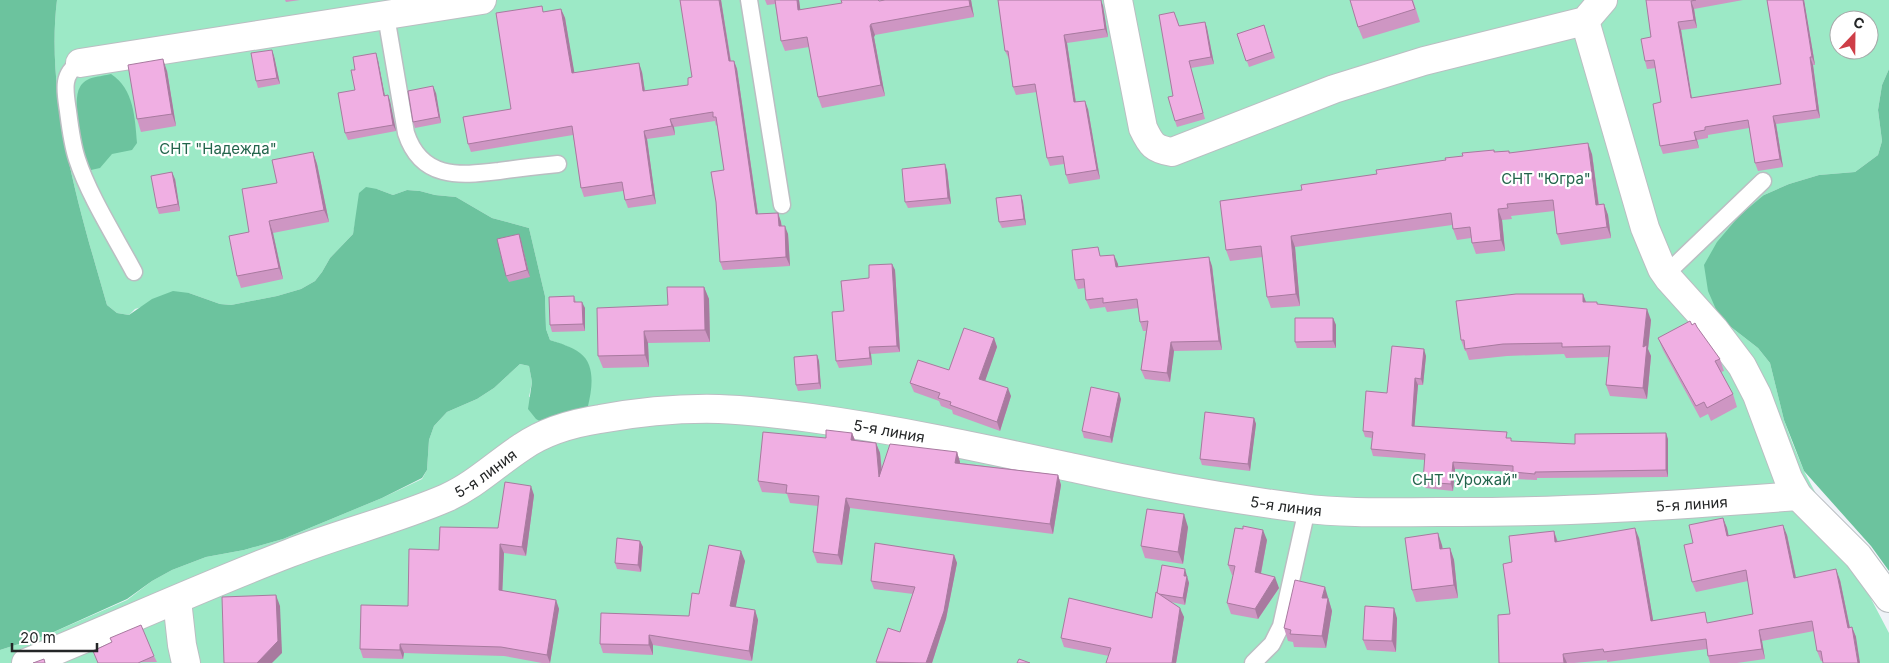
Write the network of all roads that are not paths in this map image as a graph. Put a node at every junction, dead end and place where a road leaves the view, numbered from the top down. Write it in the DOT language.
graph roads {
  1 [pos="482,0"];
  2 [pos="749,0"];
  3 [pos="1118,0"];
  4 [pos="1603,0"];
  5 [pos="386,16"];
  6 [pos="1586,21"];
  7 [pos="80,63"];
  8 [pos="558,164"];
  9 [pos="1763,181"];
  10 [pos="782,205"];
  11 [pos="134,272"];
  12 [pos="1665,275"];
  13 [pos="1798,496"];
  14 [pos="1307,509"];
  15 [pos="1889,598"];
  16 [pos="177,600"];
  17 [pos="26,663"];
  18 [pos="186,663"];
  19 [pos="1253,663"];
  1 -- 5 [label="street"];
  2 -- 10 [label="lane"];
  3 -- 6 [label="street"];
  4 -- 6 [label="street"];
  5 -- 7 [label="street"];
  5 -- 8 [label="lane"];
  6 -- 12 [label="street"];
  7 -- 11 [label="lane"];
  9 -- 12 [label="lane"];
  12 -- 13 [label="street"];
  13 -- 14 [label="street, 5-я линия"];
  13 -- 15 [label="street"];
  14 -- 16 [label="street, 5-я линия"];
  14 -- 19 [label="lane"];
  16 -- 17 [label="street, 5-я линия"];
  16 -- 18 [label="street"];
}
